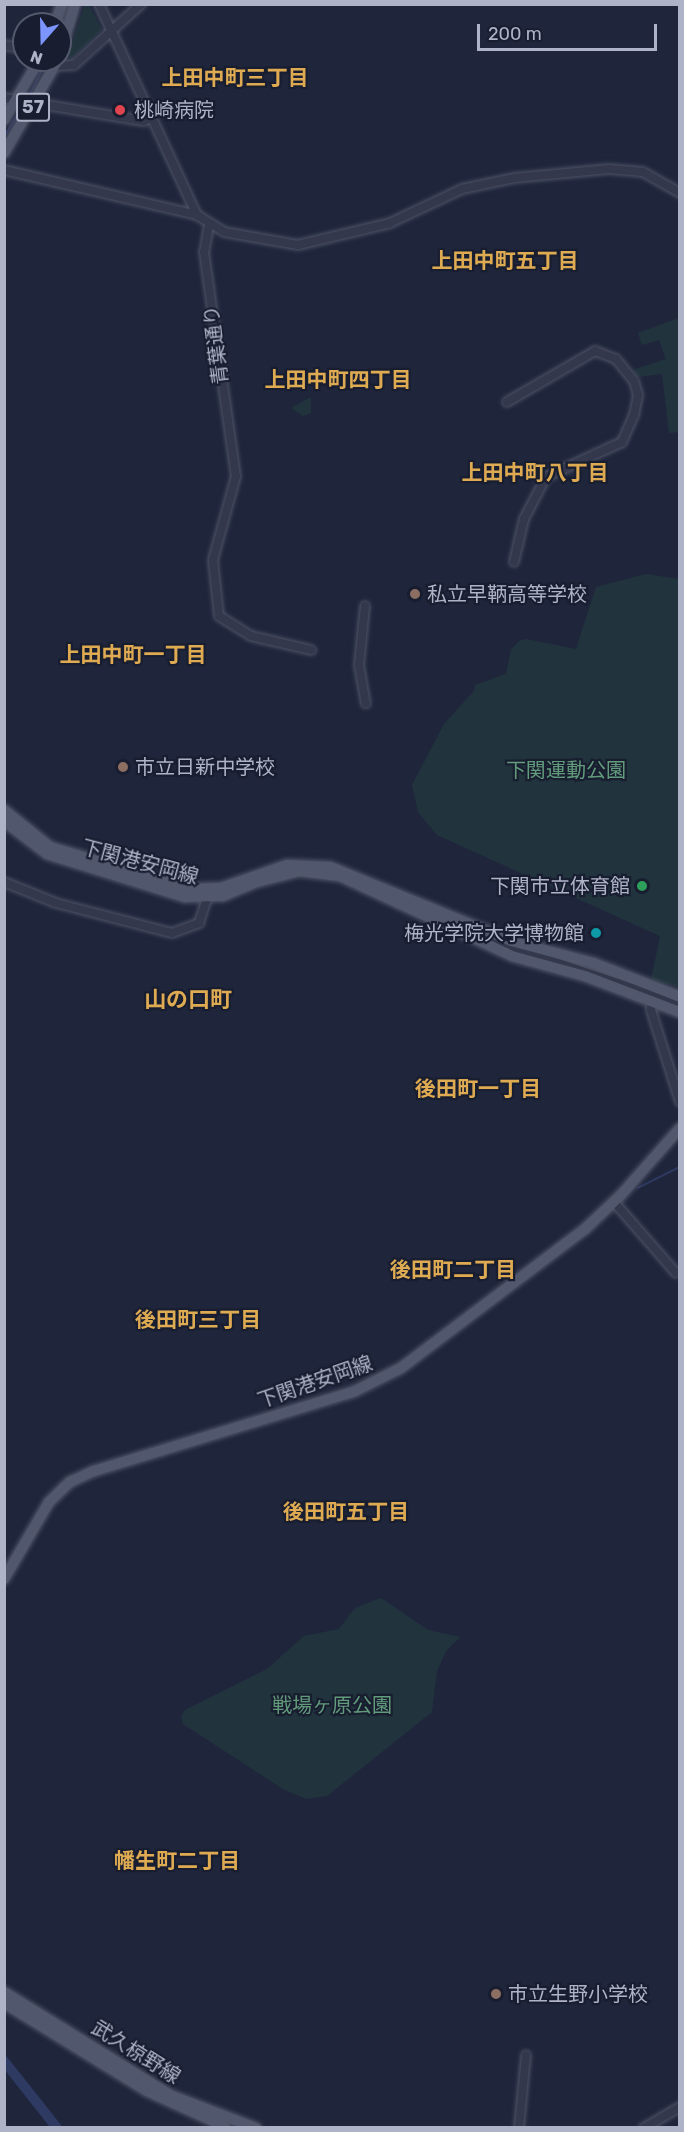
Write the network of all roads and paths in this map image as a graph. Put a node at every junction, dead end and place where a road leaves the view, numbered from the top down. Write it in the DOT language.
graph roads {
  1 [pos="99,4"];
  2 [pos="141,4"];
  3 [pos="112,32"];
  4 [pos="72,65"];
  5 [pos="33,72"];
  6 [pos="52,72"];
  7 [pos="4,98"];
  8 [pos="19,100"];
  9 [pos="34,103"];
  10 [pos="152,118"];
  11 [pos="4,120"];
  12 [pos="4,153"];
  13 [pos="4,170"];
  14 [pos="680,193"];
  15 [pos="197,215"];
  16 [pos="209,225"];
  17 [pos="507,402"];
  18 [pos="514,561"];
  19 [pos="365,606"];
  20 [pos="311,650"];
  21 [pos="366,703"];
  22 [pos="4,810"];
  23 [pos="4,821"];
  24 [pos="4,882"];
  25 [pos="367,885"];
  26 [pos="209,894"];
  27 [pos="680,997"];
  28 [pos="652,1000"];
  29 [pos="680,1004"];
  30 [pos="680,1011"];
  31 [pos="680,1102"];
  32 [pos="680,1128"];
  33 [pos="614,1202"];
  34 [pos="676,1273"];
  35 [pos="4,1579"];
  36 [pos="4,1992"];
  37 [pos="4,2003"];
  38 [pos="526,2055"];
  39 [pos="680,2107"];
  40 [pos="230,2127"];
  41 [pos="256,2127"];
  42 [pos="519,2127"];
  43 [pos="644,2127"];
  1 -- 3 [label="street"];
  2 -- 3 [label="street"];
  3 -- 4 [label="street"];
  3 -- 10 [label="street"];
  5 -- 8 [label="main road, 57"];
  6 -- 9 [label="main road, 57"];
  7 -- 8 [label="street"];
  8 -- 9 [label="street"];
  8 -- 11 [label="main road, 57"];
  9 -- 10 [label="street"];
  9 -- 12 [label="main road, 57"];
  10 -- 15 [label="street"];
  13 -- 15 [label="street"];
  14 -- 16 [label="street"];
  15 -- 16 [label="street"];
  16 -- 20 [label="street, 青葉通り"];
  17 -- 18 [label="street"];
  19 -- 21 [label="street"];
  22 -- 26 [label="main road, 下関港安岡線"];
  23 -- 26 [label="main road, 下関港安岡線"];
  24 -- 26 [label="street"];
  25 -- 26 [label="main road, 下関港安岡線"];
  25 -- 27 [label="main road, 下関港安岡線"];
  25 -- 28 [label="main road, 下関港安岡線"];
  25 -- 29 [label="street"];
  28 -- 30 [label="main road, 下関港安岡線"];
  28 -- 31 [label="street"];
  32 -- 33 [label="main road, 下関港安岡線"];
  33 -- 34 [label="street"];
  33 -- 35 [label="main road, 下関港安岡線"];
  36 -- 41 [label="main road, 武久椋野線"];
  37 -- 40 [label="main road, 武久椋野線"];
  38 -- 42 [label="street"];
  39 -- 43 [label="street"];
}
